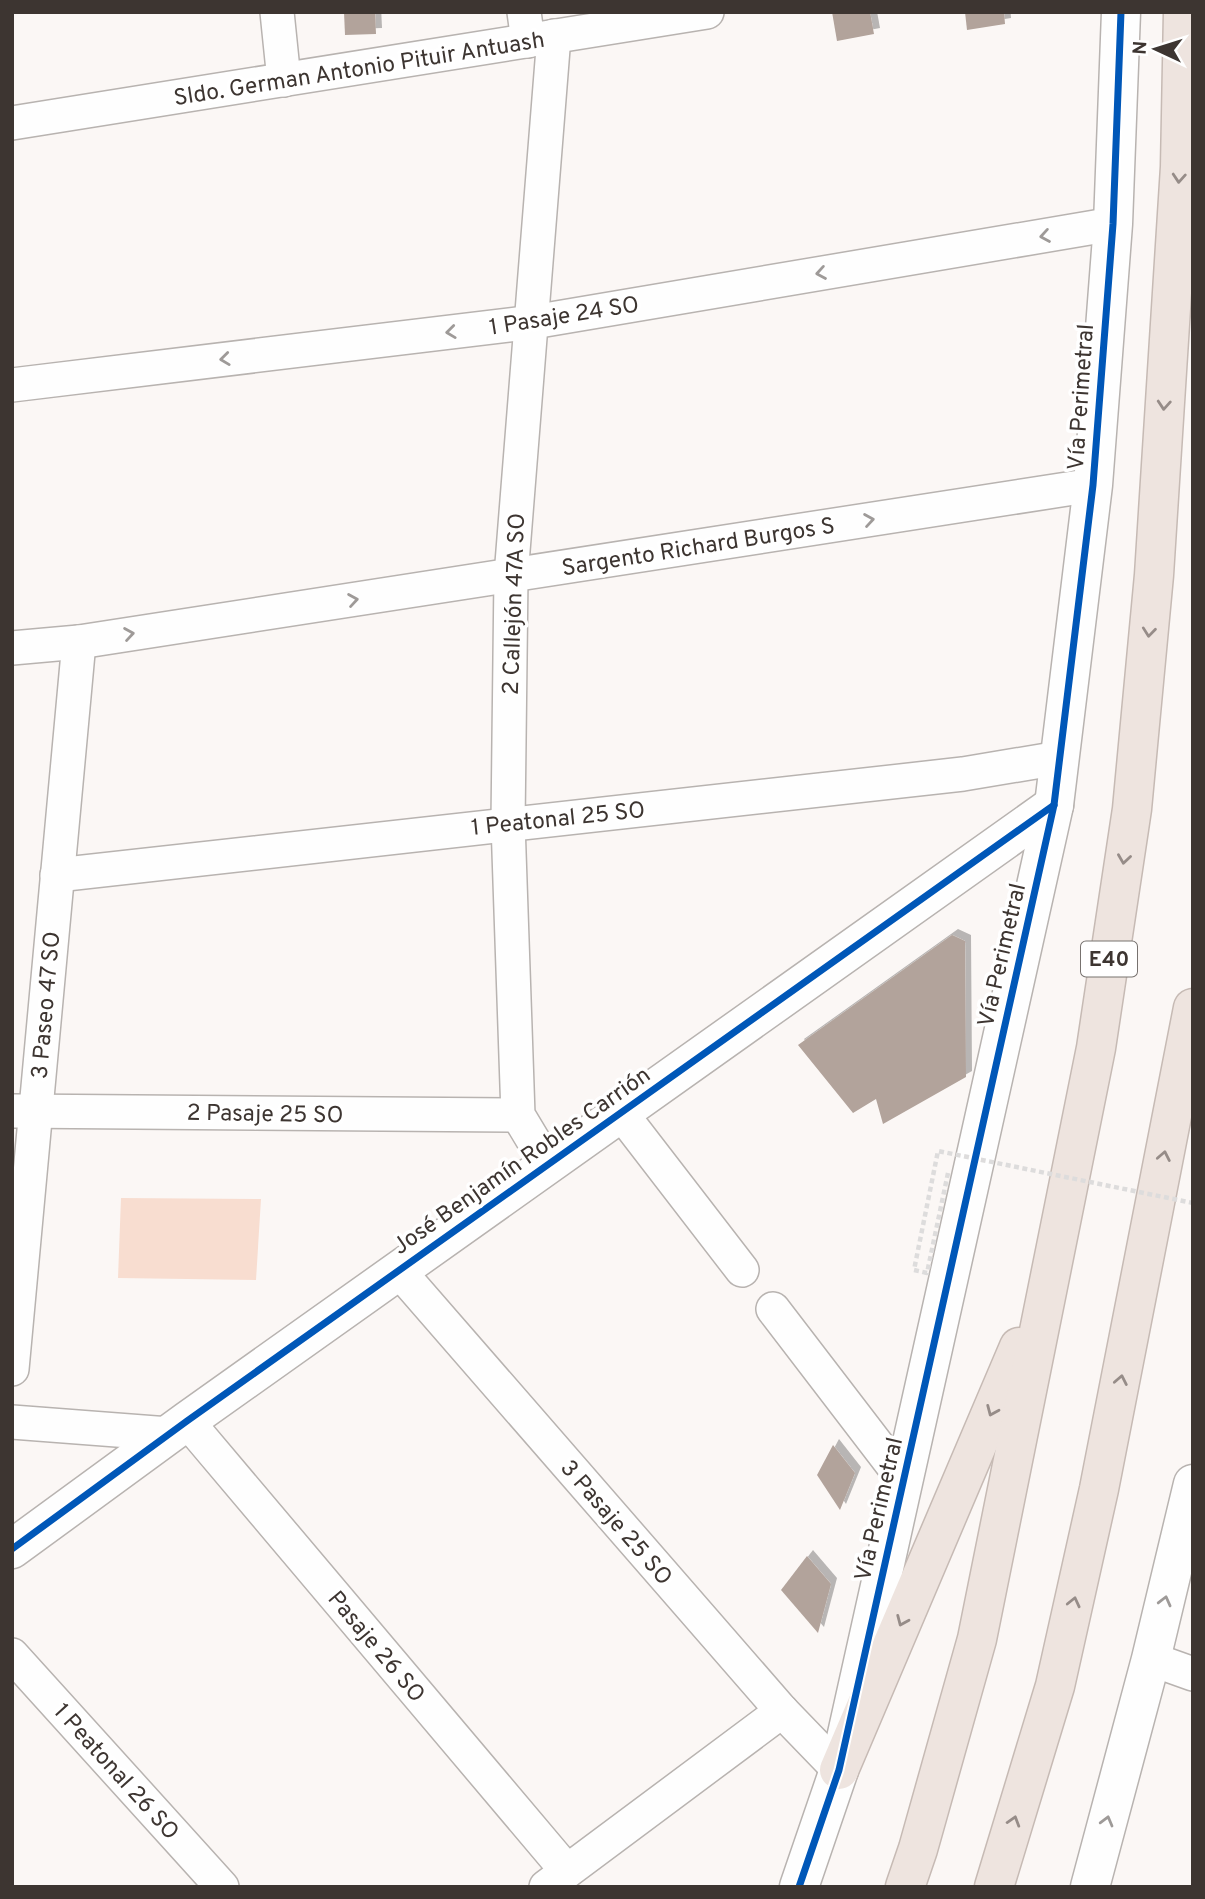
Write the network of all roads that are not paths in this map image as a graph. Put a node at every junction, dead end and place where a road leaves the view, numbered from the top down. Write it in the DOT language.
graph roads {
  1 [pos="277,12"];
  2 [pos="707,12"];
  3 [pos="1121,12"];
  4 [pos="1183,12"];
  5 [pos="535,30"];
  6 [pos="284,80"];
  7 [pos="12,123"];
  8 [pos="1113,224"];
  9 [pos="533,322"];
  10 [pos="12,386"];
  11 [pos="1093,485"];
  12 [pos="510,576"];
  13 [pos="79,642"];
  14 [pos="12,648"];
  15 [pos="1059,758"];
  16 [pos="1054,805"];
  17 [pos="508,823"];
  18 [pos="57,875"];
  19 [pos="1193,1008"];
  20 [pos="24,1111"];
  21 [pos="621,1113"];
  22 [pos="518,1115"];
  23 [pos="548,1165"];
  24 [pos="741,1269"];
  25 [pos="399,1271"];
  26 [pos="1048,1281"];
  27 [pos="773,1309"];
  28 [pos="12,1369"];
  29 [pos="12,1422"];
  30 [pos="178,1427"];
  31 [pos="904,1480"];
  32 [pos="1193,1484"];
  33 [pos="12,1549"];
  34 [pos="12,1655"];
  35 [pos="1151,1659"];
  36 [pos="1193,1674"];
  37 [pos="782,1711"];
  38 [pos="839,1770"];
  39 [pos="556,1879"];
  40 [pos="222,1887"];
  41 [pos="799,1887"];
  42 [pos="905,1887"];
  43 [pos="994,1887"];
  44 [pos="1090,1887"];
  1 -- 6 [label="street"];
  2 -- 5 [label="street, Sldo. German Antonio Pituir Antuash"];
  3 -- 8 [label="street, Vía Perimetral"];
  4 -- 26 [label="highway, E40, one-way"];
  5 -- 6 [label="street, Sldo. German Antonio Pituir Antuash"];
  5 -- 9 [label="street, 2 Callejón 47A SO"];
  6 -- 7 [label="street, Sldo. German Antonio Pituir Antuash"];
  8 -- 9 [label="street, 1 Pasaje 24 SO, one-way"];
  8 -- 11 [label="street, Vía Perimetral"];
  9 -- 10 [label="street, 1 Pasaje 24 SO, one-way"];
  9 -- 12 [label="street, 2 Callejón 47A SO"];
  12 -- 11 [label="street, Sargento Richard Burgos S, one-way"];
  11 -- 15 [label="street, Vía Perimetral"];
  13 -- 12 [label="street, Sargento Richard Burgos S, one-way"];
  12 -- 17 [label="street, 2 Callejón 47A SO"];
  13 -- 14 [label="street, Sargento Richard Burgos S"];
  13 -- 18 [label="street, 3 Paseo 47 SO"];
  15 -- 16 [label="street, Vía Perimetral"];
  15 -- 17 [label="street, 1 Peatonal 25 SO"];
  16 -- 21 [label="street, José Benjamín Robles Carrión"];
  16 -- 31 [label="street, Vía Perimetral"];
  17 -- 18 [label="street, 1 Peatonal 25 SO"];
  17 -- 22 [label="street, 2 Callejón 47A SO"];
  18 -- 20 [label="street, 3 Paseo 47 SO"];
  43 -- 19 [label="highway, one-way"];
  20 -- 22 [label="street, 2 Pasaje 25 SO"];
  20 -- 28 [label="street, 3 Paseo 47 SO"];
  21 -- 23 [label="street, José Benjamín Robles Carrión"];
  21 -- 24 [label="street"];
  22 -- 23 [label="street, 2 Callejón 47A SO"];
  23 -- 25 [label="street, José Benjamín Robles Carrión"];
  25 -- 30 [label="street, José Benjamín Robles Carrión"];
  25 -- 37 [label="street, 3 Pasaje 25 SO"];
  26 -- 38 [label="highway, one-way"];
  26 -- 42 [label="highway, E40"];
  27 -- 31 [label="street"];
  29 -- 30 [label="street"];
  30 -- 33 [label="street, José Benjamín Robles Carrión"];
  30 -- 39 [label="street, Pasaje 26 SO"];
  31 -- 38 [label="street, Vía Perimetral"];
  35 -- 32 [label="street, one-way"];
  34 -- 40 [label="street, 1 Peatonal 26 SO"];
  35 -- 36 [label="street"];
  44 -- 35 [label="street, one-way"];
  37 -- 38 [label="street, 3 Pasaje 25 SO"];
  37 -- 39 [label="street"];
  38 -- 41 [label="street, Vía Perimetral"];
}
